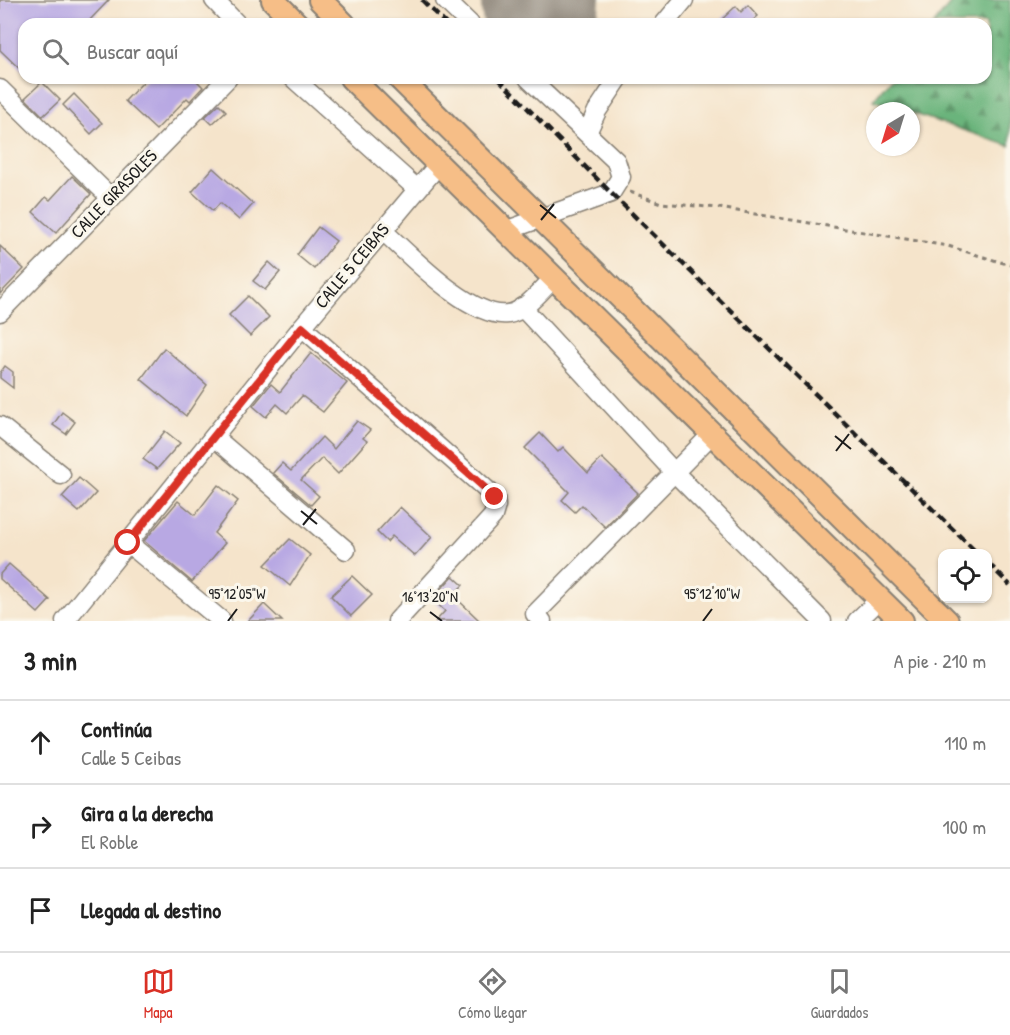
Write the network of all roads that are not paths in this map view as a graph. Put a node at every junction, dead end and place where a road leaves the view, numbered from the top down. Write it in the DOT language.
graph roads {
  1 [pos="214,0"];
  2 [pos="320,0"];
  3 [pos="445,0"];
  4 [pos="684,0"];
  5 [pos="231,18"];
  6 [pos="338,18"];
  7 [pos="464,18"];
  8 [pos="669,18"];
  9 [pos="222,84"];
  10 [pos="300,84"];
  11 [pos="357,84"];
  12 [pos="405,84"];
  13 [pos="534,84"];
  14 [pos="615,84"];
  15 [pos="0,89"];
  16 [pos="586,133"];
  17 [pos="438,165"];
  18 [pos="416,188"];
  19 [pos="110,197"];
  20 [pos="540,218"];
  21 [pos="382,230"];
  22 [pos="505,231"];
  23 [pos="555,277"];
  24 [pos="522,307"];
  25 [pos="1,310"];
  26 [pos="302,327"];
  27 [pos="0,426"];
  28 [pos="711,435"];
  29 [pos="214,437"];
  30 [pos="673,471"];
  31 [pos="61,475"];
  32 [pos="128,543"];
  33 [pos="346,550"];
  34 [pos="880,599"];
  35 [pos="65,621"];
  36 [pos="222,621"];
  37 [pos="397,621"];
  38 [pos="542,621"];
  39 [pos="822,621"];
  40 [pos="857,621"];
  41 [pos="902,621"];
  42 [pos="947,621"];
  1 -- 5 [label="street"];
  2 -- 6 [label="main road"];
  3 -- 7 [label="street"];
  4 -- 8 [label="street"];
  9 -- 19 [label="street, CALLE GIRASOLES"];
  10 -- 18 [label="street"];
  11 -- 17 [label="main road"];
  12 -- 20 [label="main road"];
  13 -- 16 [label="street"];
  14 -- 16 [label="street"];
  15 -- 19 [label="street"];
  16 -- 20 [label="street"];
  17 -- 18 [label="street, CALLE 5 CEIBAS"];
  17 -- 22 [label="main road"];
  18 -- 21 [label="street, CALLE 5 CEIBAS"];
  19 -- 25 [label="street, CALLE GIRASOLES"];
  20 -- 22 [label="street"];
  20 -- 42 [label="main road"];
  21 -- 24 [label="street"];
  21 -- 26 [label="street, CALLE 5 CEIBAS"];
  22 -- 23 [label="main road"];
  23 -- 24 [label="street"];
  23 -- 28 [label="main road"];
  24 -- 30 [label="street"];
  26 -- 29 [label="street, CALLE 5 CEIBAS"];
  26 -- 37 [label="street"];
  27 -- 31 [label="street"];
  28 -- 30 [label="street"];
  28 -- 34 [label="main road"];
  29 -- 32 [label="street, CALLE 5 CEIBAS"];
  29 -- 33 [label="street"];
  30 -- 38 [label="street"];
  30 -- 39 [label="street"];
  32 -- 35 [label="street, CALLE 5 CEIBAS"];
  32 -- 36 [label="street"];
  34 -- 40 [label="street"];
  34 -- 41 [label="main road"];
}
